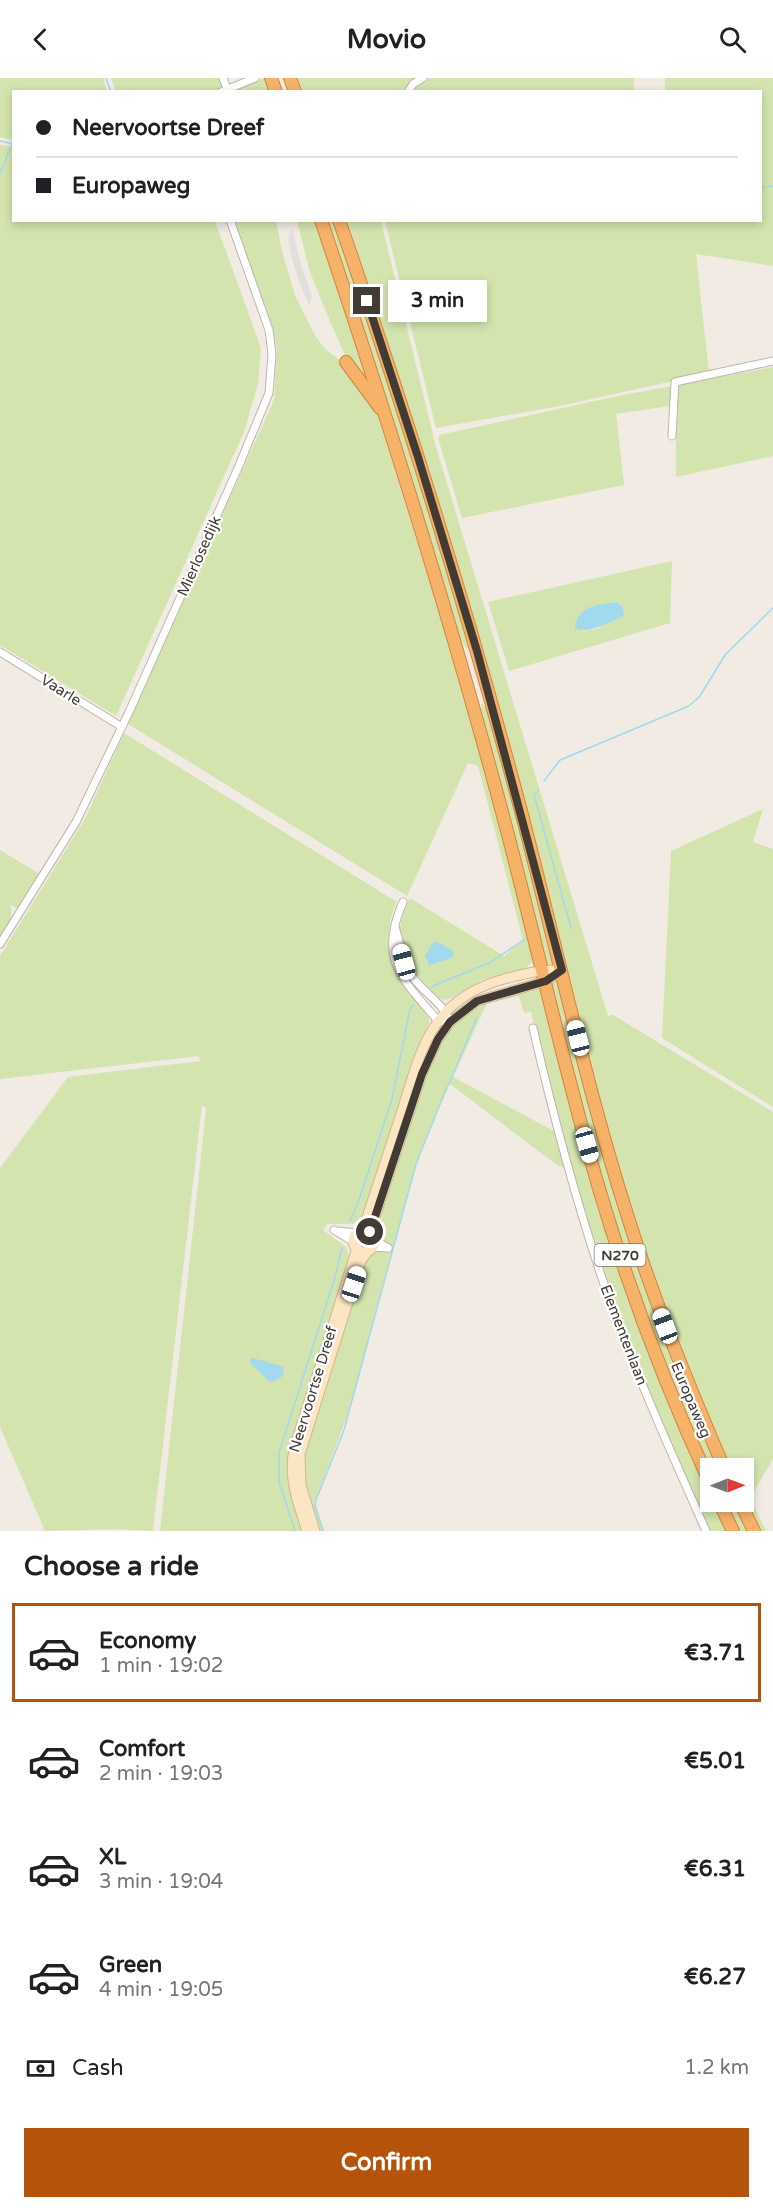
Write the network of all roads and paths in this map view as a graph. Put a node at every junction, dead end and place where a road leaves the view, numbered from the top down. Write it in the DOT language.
graph roads {
  1 [pos="223,78"];
  2 [pos="254,78"];
  3 [pos="423,78"];
  4 [pos="224,90"];
  5 [pos="409,90"];
  6 [pos="231,222"];
  7 [pos="322,222"];
  8 [pos="340,222"];
  9 [pos="773,361"];
  10 [pos="346,362"];
  11 [pos="386,416"];
  12 [pos="672,436"];
  13 [pos="0,652"];
  14 [pos="122,727"];
  15 [pos="403,902"];
  16 [pos="395,926"];
  17 [pos="0,944"];
  18 [pos="562,970"];
  19 [pos="544,975"];
  20 [pos="446,1011"];
  21 [pos="438,1021"];
  22 [pos="450,1022"];
  23 [pos="533,1028"];
  24 [pos="364,1240"];
  25 [pos="720,1458"];
  26 [pos="700,1459"];
  27 [pos="724,1512"];
  28 [pos="745,1512"];
  29 [pos="307,1531"];
  30 [pos="315,1531"];
  31 [pos="706,1531"];
  32 [pos="733,1531"];
  33 [pos="754,1531"];
  1 -- 4 [label="street"];
  2 -- 4 [label="street"];
  3 -- 5 [label="street"];
  6 -- 14 [label="street, Mierlosedijk"];
  7 -- 11 [label="highway, Europaweg"];
  8 -- 18 [label="highway, Europaweg"];
  9 -- 12 [label="street"];
  10 -- 11 [label="highway"];
  11 -- 19 [label="highway, Europaweg"];
  13 -- 14 [label="street, Vaarle"];
  14 -- 17 [label="street, Mierlosedijk"];
  15 -- 16 [label="street"];
  16 -- 20 [label="street"];
  16 -- 21 [label="street"];
  18 -- 19 [label="street, Neervoortse Dreef"];
  18 -- 25 [label="highway, Europaweg / N270"];
  19 -- 20 [label="street, Neervoortse Dreef"];
  19 -- 22 [label="street, Neervoortse Dreef"];
  19 -- 26 [label="highway, Europaweg / N270"];
  20 -- 21 [label="street, Neervoortse Dreef"];
  20 -- 22 [label="street"];
  21 -- 22 [label="street"];
  21 -- 24 [label="street, Neervoortse Dreef"];
  22 -- 24 [label="street, Neervoortse Dreef"];
  23 -- 31 [label="street, Elementenlaan"];
  24 -- 29 [label="street, Neervoortse Dreef"];
  24 -- 30 [label="street, Neervoortse Dreef"];
  27 -- 32 [label="highway"];
  28 -- 33 [label="highway"];
}
